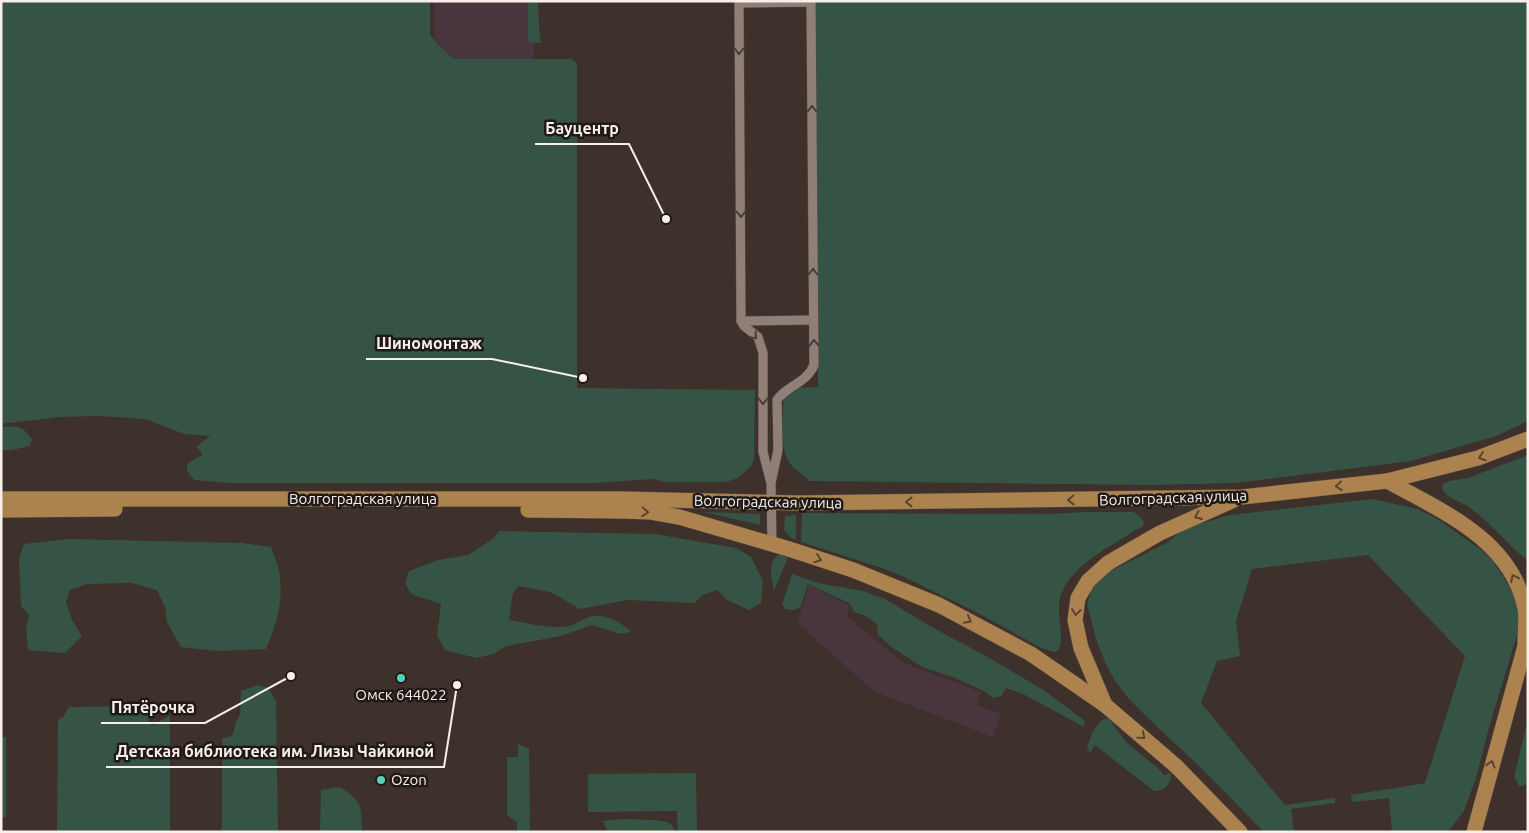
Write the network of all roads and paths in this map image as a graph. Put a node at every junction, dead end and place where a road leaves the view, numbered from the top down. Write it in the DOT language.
graph roads {
  1 [pos="814,320"];
  2 [pos="741,321"];
  3 [pos="1528,439"];
  4 [pos="1387,481"];
  5 [pos="771,483"];
  6 [pos="1242,497"];
  7 [pos="1,499"];
  8 [pos="772,502"];
  9 [pos="1,510"];
  10 [pos="772,544"];
  11 [pos="1526,639"];
  12 [pos="1105,705"];
  13 [pos="1479,811"];
  14 [pos="1240,832"];
  15 [pos="1464,832"];
  16 [pos="1474,832"];
  1 -- 2 [label="street"];
  1 -- 2 [label="street, one-way"];
  5 -- 1 [label="street, one-way"];
  2 -- 5 [label="street, one-way"];
  3 -- 4 [label="main road, Волгоградская улица, one-way"];
  4 -- 6 [label="main road, Волгоградская улица, one-way"];
  11 -- 4 [label="main road, one-way"];
  5 -- 8 [label="street"];
  6 -- 8 [label="main road, Волгоградская улица, one-way"];
  6 -- 12 [label="main road, one-way"];
  7 -- 8 [label="main road, Волгоградская улица"];
  8 -- 10 [label="street"];
  9 -- 10 [label="main road, Волгоградская улица, one-way"];
  10 -- 12 [label="main road, Волгоградская улица, one-way"];
  13 -- 11 [label="main road, one-way"];
  12 -- 14 [label="main road, Волгоградская улица, one-way"];
  13 -- 15 [label="main road"];
  13 -- 16 [label="main road"];
}
